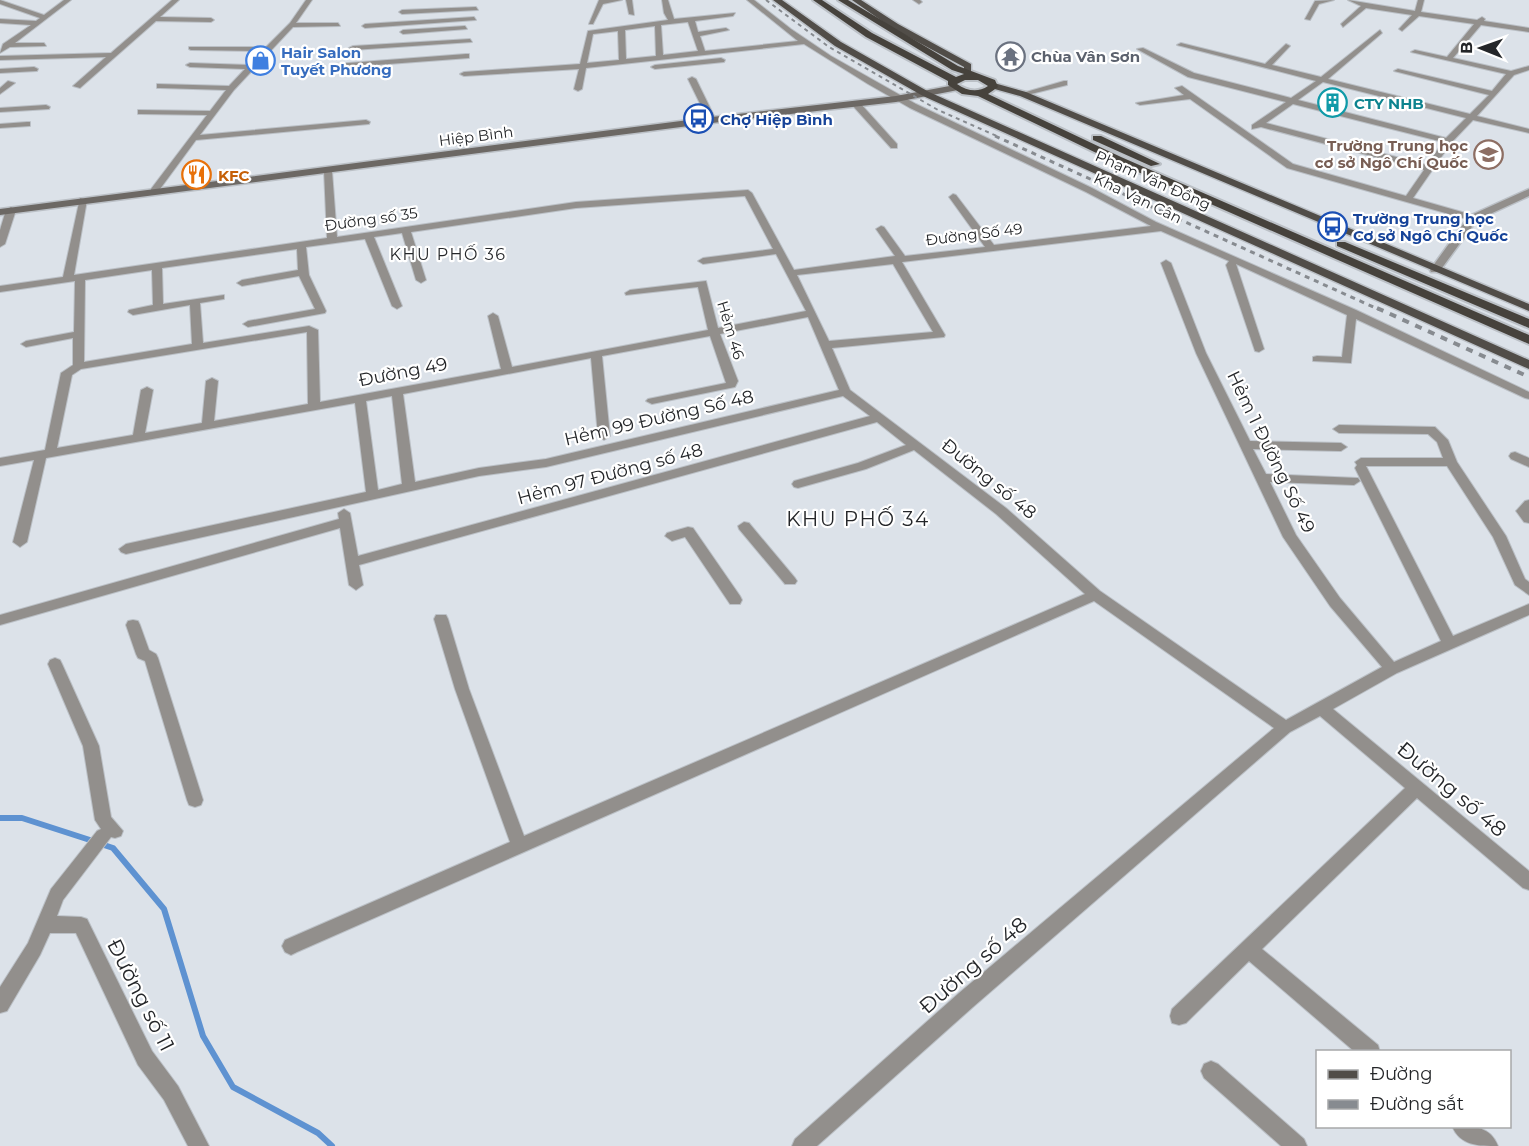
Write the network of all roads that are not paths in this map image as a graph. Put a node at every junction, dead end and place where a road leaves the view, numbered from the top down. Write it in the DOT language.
graph roads {
  1 [pos="68,0"];
  2 [pos="176,0"];
  3 [pos="309,0"];
  4 [pos="619,0"];
  5 [pos="629,0"];
  6 [pos="665,0"];
  7 [pos="750,0"];
  8 [pos="777,0"];
  9 [pos="817,0"];
  10 [pos="842,0"];
  11 [pos="856,0"];
  12 [pos="1332,0"];
  13 [pos="1352,0"];
  14 [pos="1421,0"];
  15 [pos="601,1"];
  16 [pos="0,2"];
  17 [pos="451,5"];
  18 [pos="1365,6"];
  19 [pos="402,12"];
  20 [pos="1419,12"];
  21 [pos="632,14"];
  22 [pos="733,14"];
  23 [pos="45,17"];
  24 [pos="153,19"];
  25 [pos="474,19"];
  26 [pos="1308,19"];
  27 [pos="211,20"];
  28 [pos="691,20"];
  29 [pos="1482,20"];
  30 [pos="0,21"];
  31 [pos="672,22"];
  32 [pos="36,23"];
  33 [pos="591,23"];
  34 [pos="658,24"];
  35 [pos="290,25"];
  36 [pos="1343,25"];
  37 [pos="365,26"];
  38 [pos="473,28"];
  39 [pos="621,28"];
  40 [pos="1529,28"];
  41 [pos="1402,29"];
  42 [pos="726,30"];
  43 [pos="333,31"];
  44 [pos="1380,32"];
  45 [pos="389,33"];
  46 [pos="696,34"];
  47 [pos="470,41"];
  48 [pos="804,42"];
  49 [pos="4,45"];
  50 [pos="45,45"];
  51 [pos="1181,45"];
  52 [pos="1286,46"];
  53 [pos="191,48"];
  54 [pos="353,48"];
  55 [pos="270,49"];
  56 [pos="1141,49"];
  57 [pos="0,51"];
  58 [pos="714,51"];
  59 [pos="702,52"];
  60 [pos="1415,52"];
  61 [pos="112,55"];
  62 [pos="466,56"];
  63 [pos="660,57"];
  64 [pos="0,58"];
  65 [pos="1449,59"];
  66 [pos="623,61"];
  67 [pos="190,65"];
  68 [pos="335,66"];
  69 [pos="584,66"];
  70 [pos="1267,66"];
  71 [pos="251,67"];
  72 [pos="655,67"];
  73 [pos="1529,68"];
  74 [pos="34,69"];
  75 [pos="0,71"];
  76 [pos="967,71"];
  77 [pos="1398,71"];
  78 [pos="1510,73"];
  79 [pos="465,74"];
  80 [pos="979,77"];
  81 [pos="692,79"];
  82 [pos="1323,79"];
  83 [pos="11,83"];
  84 [pos="1064,83"];
  85 [pos="954,84"];
  86 [pos="77,86"];
  87 [pos="160,86"];
  88 [pos="993,87"];
  89 [pos="231,88"];
  90 [pos="1179,88"];
  91 [pos="578,89"];
  92 [pos="0,92"];
  93 [pos="979,93"];
  94 [pos="926,94"];
  95 [pos="1023,94"];
  96 [pos="1494,94"];
  97 [pos="1190,97"];
  98 [pos="896,99"];
  99 [pos="1289,101"];
  100 [pos="1140,103"];
  101 [pos="856,104"];
  102 [pos="46,107"];
  103 [pos="0,110"];
  104 [pos="141,112"];
  105 [pos="212,113"];
  106 [pos="1472,116"];
  107 [pos="712,120"];
  108 [pos="366,122"];
  109 [pos="27,124"];
  110 [pos="1260,124"];
  111 [pos="0,126"];
  112 [pos="1529,131"];
  113 [pos="1242,134"];
  114 [pos="192,138"];
  115 [pos="1448,141"];
  116 [pos="894,146"];
  117 [pos="1427,168"];
  118 [pos="328,171"];
  119 [pos="154,191"];
  120 [pos="1529,192"];
  121 [pos="748,193"];
  122 [pos="953,197"];
  123 [pos="1408,199"];
  124 [pos="83,200"];
  125 [pos="11,210"];
  126 [pos="0,212"];
  127 [pos="1473,218"];
  128 [pos="1161,228"];
  129 [pos="405,229"];
  130 [pos="881,229"];
  131 [pos="368,235"];
  132 [pos="332,240"];
  133 [pos="0,244"];
  134 [pos="301,245"];
  135 [pos="990,248"];
  136 [pos="778,251"];
  137 [pos="898,258"];
  138 [pos="1235,259"];
  139 [pos="703,261"];
  140 [pos="1166,263"];
  141 [pos="157,265"];
  142 [pos="1435,270"];
  143 [pos="303,272"];
  144 [pos="790,273"];
  145 [pos="80,277"];
  146 [pos="68,279"];
  147 [pos="421,280"];
  148 [pos="242,284"];
  149 [pos="0,289"];
  150 [pos="630,292"];
  151 [pos="220,297"];
  152 [pos="195,301"];
  153 [pos="158,306"];
  154 [pos="396,306"];
  155 [pos="1529,308"];
  156 [pos="133,312"];
  157 [pos="1352,312"];
  158 [pos="812,313"];
  159 [pos="493,316"];
  160 [pos="248,324"];
  161 [pos="1529,324"];
  162 [pos="714,332"];
  163 [pos="77,334"];
  164 [pos="1529,340"];
  165 [pos="26,344"];
  166 [pos="825,345"];
  167 [pos="198,348"];
  168 [pos="1259,349"];
  169 [pos="596,354"];
  170 [pos="1317,359"];
  171 [pos="1529,365"];
  172 [pos="78,366"];
  173 [pos="507,370"];
  174 [pos="212,381"];
  175 [pos="147,390"];
  176 [pos="397,392"];
  177 [pos="845,392"];
  178 [pos="1529,396"];
  179 [pos="360,399"];
  180 [pos="652,401"];
  181 [pos="314,407"];
  182 [pos="877,418"];
  183 [pos="208,426"];
  184 [pos="1340,429"];
  185 [pos="604,436"];
  186 [pos="138,438"];
  187 [pos="916,445"];
  188 [pos="1247,445"];
  189 [pos="1341,447"];
  190 [pos="46,454"];
  191 [pos="1515,456"];
  192 [pos="0,462"];
  193 [pos="1451,462"];
  194 [pos="1529,463"];
  195 [pos="1263,478"];
  196 [pos="1354,481"];
  197 [pos="798,484"];
  198 [pos="409,487"];
  199 [pos="373,496"];
  200 [pos="1529,504"];
  201 [pos="342,508"];
  202 [pos="1529,519"];
  203 [pos="345,522"];
  204 [pos="744,526"];
  205 [pos="672,536"];
  206 [pos="20,542"];
  207 [pos="126,549"];
  208 [pos="351,563"];
  209 [pos="790,582"];
  210 [pos="356,585"];
  211 [pos="1529,590"];
  212 [pos="1095,595"];
  213 [pos="735,600"];
  214 [pos="1529,609"];
  215 [pos="441,619"];
  216 [pos="0,620"];
  217 [pos="133,625"];
  218 [pos="1450,645"];
  219 [pos="55,664"];
  220 [pos="1392,669"];
  221 [pos="1320,707"];
  222 [pos="1285,728"];
  223 [pos="1416,788"];
  224 [pos="195,800"];
  225 [pos="519,845"];
  226 [pos="1529,882"];
  227 [pos="46,924"];
  228 [pos="291,946"];
  229 [pos="1248,950"];
  230 [pos="0,1004"];
  231 [pos="1179,1016"];
  232 [pos="1369,1050"];
  233 [pos="1211,1071"];
  234 [pos="1465,1128"];
  235 [pos="198,1146"];
  236 [pos="802,1146"];
  237 [pos="1297,1146"];
  238 [pos="1488,1146"];
  1 -- 23 [label="street"];
  2 -- 24 [label="street"];
  3 -- 35 [label="street"];
  4 -- 15 [label="street"];
  5 -- 21 [label="street"];
  6 -- 31 [label="street"];
  7 -- 48 [label="street, Kha Vạn Cân"];
  8 -- 94 [label="main road, Phạm Văn Đồng"];
  9 -- 85 [label="highway"];
  10 -- 76 [label="highway"];
  11 -- 76 [label="main road"];
  12 -- 26 [label="street"];
  13 -- 18 [label="street"];
  14 -- 20 [label="street"];
  15 -- 33 [label="street"];
  16 -- 23 [label="street"];
  17 -- 19 [label="street"];
  18 -- 20 [label="street"];
  18 -- 36 [label="street"];
  20 -- 29 [label="street"];
  20 -- 41 [label="street"];
  22 -- 28 [label="street"];
  23 -- 32 [label="street"];
  24 -- 27 [label="street"];
  24 -- 61 [label="street"];
  25 -- 37 [label="street"];
  28 -- 31 [label="street"];
  28 -- 46 [label="street"];
  29 -- 40 [label="street"];
  29 -- 65 [label="street"];
  30 -- 32 [label="street"];
  31 -- 34 [label="street"];
  32 -- 49 [label="street"];
  34 -- 39 [label="street"];
  34 -- 63 [label="street"];
  35 -- 43 [label="street"];
  35 -- 55 [label="street"];
  38 -- 45 [label="street"];
  39 -- 66 [label="street"];
  39 -- 69 [label="street"];
  42 -- 46 [label="street"];
  44 -- 82 [label="street"];
  46 -- 59 [label="street"];
  47 -- 54 [label="street"];
  48 -- 58 [label="street"];
  48 -- 98 [label="street, Kha Vạn Cân"];
  49 -- 50 [label="street"];
  49 -- 57 [label="street"];
  51 -- 70 [label="street"];
  52 -- 70 [label="street"];
  53 -- 55 [label="street"];
  55 -- 71 [label="street"];
  56 -- 99 [label="street"];
  58 -- 59 [label="street"];
  58 -- 72 [label="street"];
  59 -- 63 [label="street"];
  60 -- 65 [label="street"];
  61 -- 64 [label="street"];
  61 -- 86 [label="street"];
  62 -- 68 [label="street"];
  63 -- 66 [label="street"];
  65 -- 78 [label="street"];
  66 -- 69 [label="street"];
  67 -- 71 [label="street"];
  69 -- 79 [label="street"];
  69 -- 91 [label="street"];
  70 -- 82 [label="street"];
  71 -- 89 [label="street"];
  73 -- 78 [label="street"];
  74 -- 75 [label="street"];
  76 -- 80 [label="highway"];
  77 -- 96 [label="street"];
  78 -- 96 [label="street"];
  80 -- 85 [label="highway"];
  80 -- 88 [label="highway"];
  81 -- 107 [label="street"];
  82 -- 99 [label="street"];
  82 -- 106 [label="street"];
  83 -- 92 [label="street"];
  84 -- 95 [label="street"];
  85 -- 93 [label="highway"];
  85 -- 94 [label="main road, Hiệp Bình"];
  87 -- 89 [label="street"];
  88 -- 93 [label="highway"];
  88 -- 95 [label="main road, Phạm Văn Đồng"];
  88 -- 161 [label="highway, Phạm Văn Đồng"];
  89 -- 105 [label="street"];
  90 -- 97 [label="street"];
  93 -- 164 [label="highway, Phạm Văn Đồng"];
  94 -- 98 [label="main road, Hiệp Bình"];
  94 -- 171 [label="main road, Phạm Văn Đồng"];
  95 -- 142 [label="main road, Phạm Văn Đồng"];
  96 -- 106 [label="street"];
  97 -- 100 [label="street"];
  97 -- 113 [label="street"];
  98 -- 101 [label="main road, Hiệp Bình"];
  98 -- 128 [label="street, Kha Vạn Cân"];
  99 -- 110 [label="street"];
  99 -- 115 [label="street"];
  101 -- 107 [label="main road, Hiệp Bình"];
  101 -- 116 [label="street"];
  102 -- 103 [label="street"];
  104 -- 105 [label="street"];
  105 -- 114 [label="street"];
  106 -- 112 [label="street"];
  106 -- 115 [label="street"];
  107 -- 118 [label="main road, Hiệp Bình"];
  108 -- 114 [label="street"];
  109 -- 111 [label="street"];
  110 -- 113 [label="street"];
  110 -- 117 [label="street"];
  113 -- 123 [label="street"];
  114 -- 119 [label="street"];
  115 -- 117 [label="street"];
  117 -- 123 [label="street"];
  118 -- 119 [label="main road, Hiệp Bình"];
  118 -- 132 [label="street"];
  119 -- 124 [label="main road, Hiệp Bình"];
  120 -- 127 [label="street"];
  121 -- 129 [label="street, Đường số 35"];
  121 -- 136 [label="street, Đường số 48"];
  122 -- 135 [label="street"];
  123 -- 127 [label="street"];
  124 -- 125 [label="main road, Hiệp Bình"];
  124 -- 146 [label="street"];
  125 -- 126 [label="main road, Hiệp Bình"];
  125 -- 133 [label="street"];
  127 -- 142 [label="street"];
  128 -- 135 [label="street, Đường Số 49"];
  128 -- 138 [label="street, Kha Vạn Cân"];
  129 -- 131 [label="street, Đường số 35"];
  129 -- 147 [label="street"];
  130 -- 137 [label="street"];
  131 -- 132 [label="street, Đường số 35"];
  131 -- 154 [label="street"];
  132 -- 134 [label="street, Đường số 35"];
  134 -- 141 [label="street, Đường số 35"];
  134 -- 143 [label="street"];
  135 -- 137 [label="street, Đường Số 49"];
  136 -- 139 [label="street"];
  136 -- 144 [label="street, Đường số 48"];
  137 -- 144 [label="street, Đường Số 49"];
  137 -- 166 [label="street"];
  138 -- 157 [label="street, Kha Vạn Cân"];
  138 -- 168 [label="street"];
  140 -- 188 [label="street, Hẻm 1 Đường Số 49"];
  141 -- 145 [label="street, Đường số 35"];
  141 -- 153 [label="street"];
  142 -- 155 [label="main road, Phạm Văn Đồng"];
  143 -- 148 [label="street"];
  143 -- 160 [label="street"];
  144 -- 158 [label="street, Đường số 48"];
  145 -- 146 [label="street, Đường số 35"];
  145 -- 163 [label="street"];
  146 -- 149 [label="street, Đường số 35"];
  150 -- 162 [label="street, Hẻm 46"];
  151 -- 152 [label="street"];
  152 -- 153 [label="street"];
  152 -- 167 [label="street"];
  153 -- 156 [label="street"];
  157 -- 170 [label="street"];
  157 -- 178 [label="street, Kha Vạn Cân"];
  158 -- 162 [label="street, Đường 49"];
  158 -- 166 [label="street, Đường số 48"];
  159 -- 173 [label="street"];
  162 -- 169 [label="street, Đường 49"];
  162 -- 180 [label="street, Hẻm 46"];
  163 -- 165 [label="street"];
  163 -- 172 [label="street"];
  166 -- 177 [label="street, Đường số 48"];
  167 -- 172 [label="street"];
  167 -- 181 [label="street"];
  169 -- 173 [label="street, Đường 49"];
  169 -- 185 [label="street"];
  172 -- 190 [label="street"];
  173 -- 176 [label="street, Đường 49"];
  174 -- 183 [label="street"];
  175 -- 186 [label="street"];
  176 -- 179 [label="street, Đường 49"];
  176 -- 198 [label="street"];
  177 -- 182 [label="street, Đường số 48"];
  177 -- 198 [label="street, Hẻm 99 Đường Số 48"];
  179 -- 181 [label="street, Đường 49"];
  179 -- 199 [label="street"];
  181 -- 183 [label="street, Đường 49"];
  182 -- 187 [label="street, Đường số 48"];
  182 -- 208 [label="street, Hẻm 97 Đường số 48"];
  183 -- 186 [label="street, Đường 49"];
  184 -- 193 [label="street"];
  186 -- 190 [label="street, Đường 49"];
  187 -- 197 [label="street"];
  187 -- 212 [label="street, Đường số 48"];
  188 -- 189 [label="street"];
  188 -- 195 [label="street, Hẻm 1 Đường Số 49"];
  190 -- 192 [label="street, Đường 49"];
  190 -- 206 [label="street"];
  191 -- 194 [label="street"];
  193 -- 211 [label="street"];
  193 -- 218 [label="street"];
  195 -- 196 [label="street"];
  195 -- 220 [label="street, Hẻm 1 Đường Số 49"];
  198 -- 199 [label="street, Hẻm 99 Đường Số 48"];
  199 -- 207 [label="street, Hẻm 99 Đường Số 48"];
  200 -- 202 [label="street"];
  201 -- 203 [label="street"];
  203 -- 208 [label="street"];
  203 -- 216 [label="street"];
  204 -- 209 [label="street"];
  205 -- 213 [label="street"];
  208 -- 210 [label="street"];
  212 -- 222 [label="street, Đường số 48"];
  212 -- 225 [label="street"];
  214 -- 218 [label="street, Đường số 48"];
  215 -- 225 [label="street"];
  217 -- 224 [label="street"];
  218 -- 220 [label="street, Đường số 48"];
  219 -- 227 [label="street"];
  220 -- 221 [label="street, Đường số 48"];
  221 -- 222 [label="street, Đường số 48"];
  221 -- 223 [label="street, Đường số 48"];
  222 -- 236 [label="street, Đường số 48"];
  223 -- 226 [label="street, Đường số 48"];
  223 -- 229 [label="street"];
  225 -- 228 [label="street"];
  227 -- 230 [label="street"];
  227 -- 235 [label="street, Đường số 11"];
  229 -- 231 [label="street"];
  229 -- 232 [label="street"];
  233 -- 237 [label="street"];
  234 -- 238 [label="street"];
}
